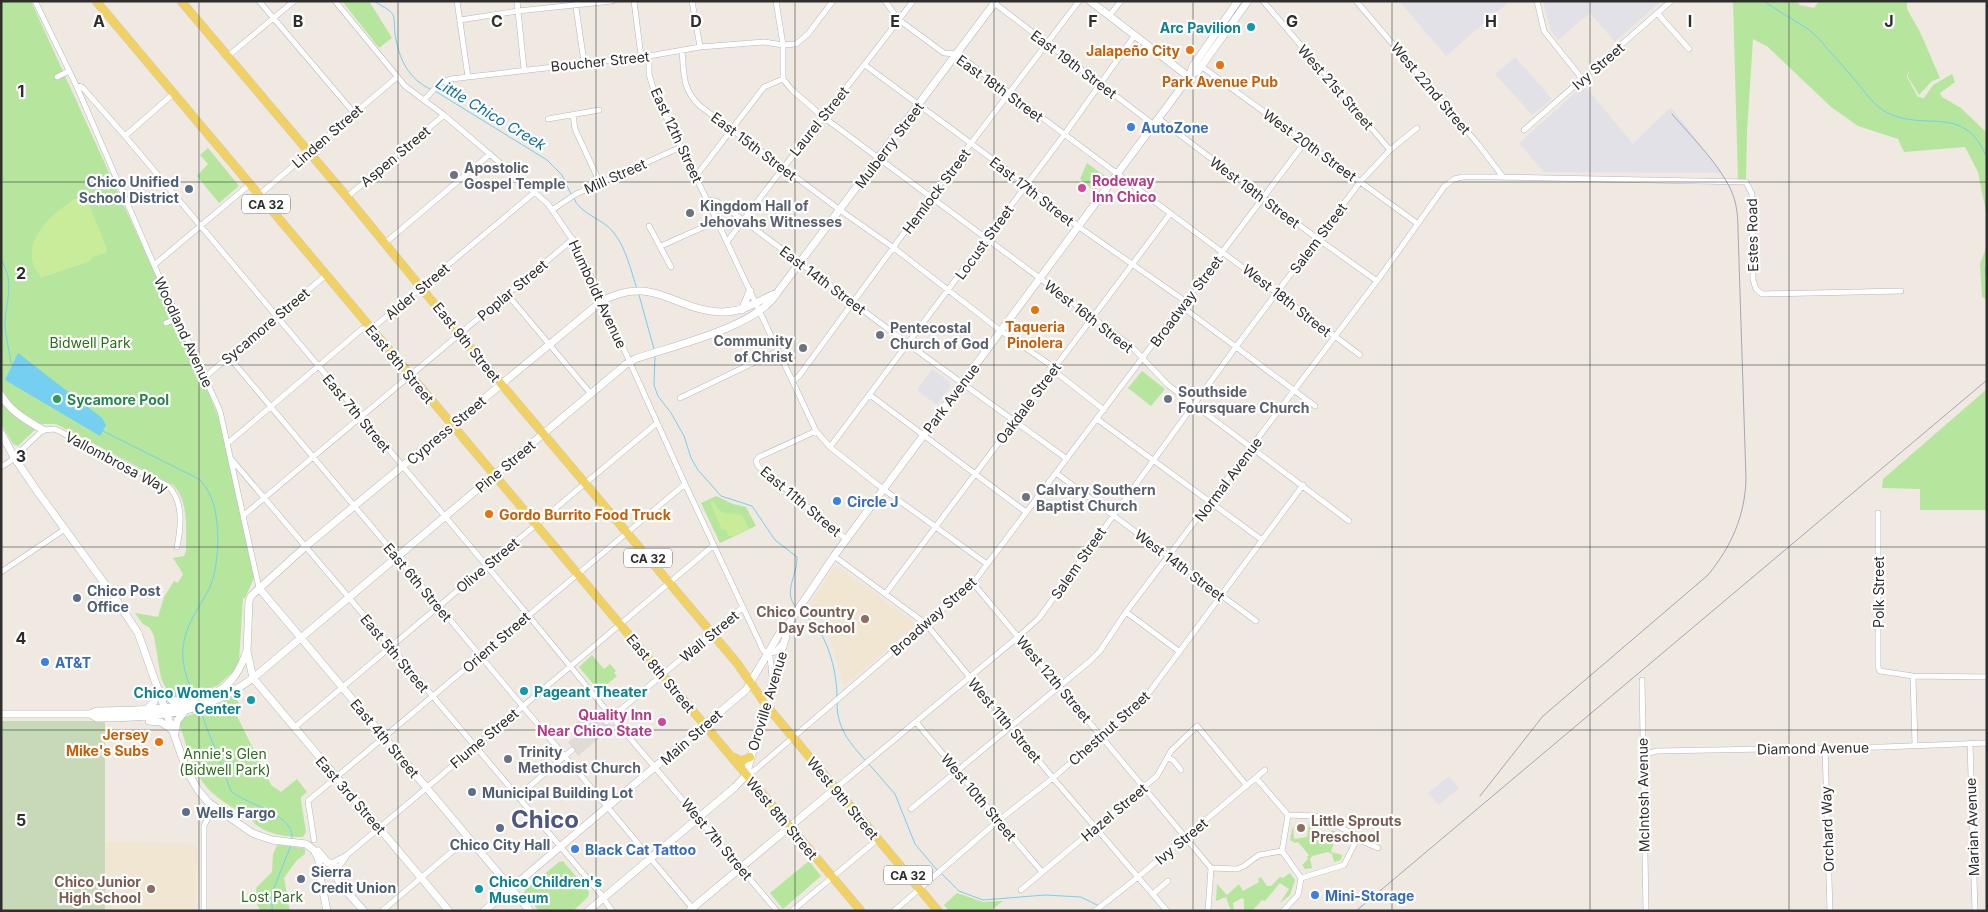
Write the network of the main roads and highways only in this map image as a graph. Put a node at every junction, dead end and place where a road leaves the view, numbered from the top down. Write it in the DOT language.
graph roads {
  1 [pos="181,1"];
  2 [pos="97,2"];
  3 [pos="751,683"];
  4 [pos="705,725"];
  5 [pos="733,757"];
  6 [pos="750,758"];
  7 [pos="861,911"];
  8 [pos="938,911"];
  1 -- 3 [label="main road, East 9th Street / CA 32"];
  2 -- 4 [label="main road, East 8th Street / CA 32"];
  3 -- 8 [label="main road, West 9th Street / CA 32"];
  4 -- 5 [label="main road, West 8th Street / CA 32"];
  5 -- 6 [label="main road"];
  5 -- 7 [label="main road, West 8th Street / CA 32"];
}
